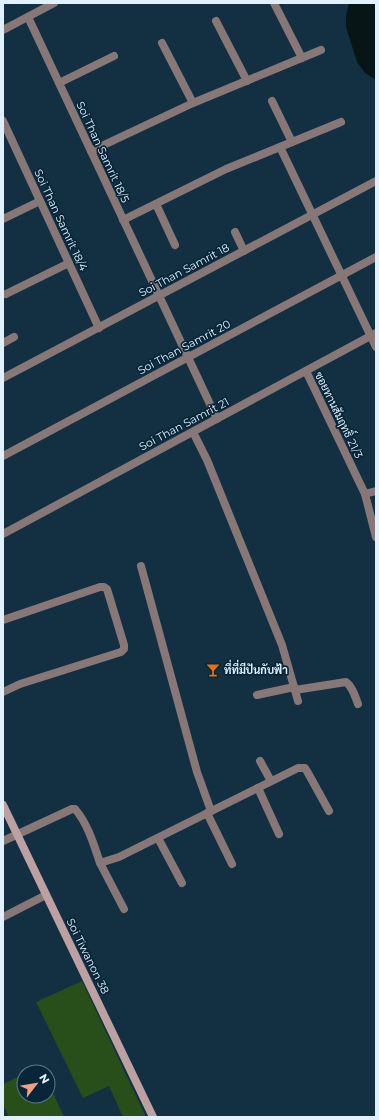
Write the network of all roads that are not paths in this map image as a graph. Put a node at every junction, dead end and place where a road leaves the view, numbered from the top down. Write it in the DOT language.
graph roads {
  1 [pos="54,3"];
  2 [pos="274,3"];
  3 [pos="28,17"];
  4 [pos="216,21"];
  5 [pos="3,30"];
  6 [pos="162,43"];
  7 [pos="321,50"];
  8 [pos="114,56"];
  9 [pos="302,58"];
  10 [pos="247,81"];
  11 [pos="59,83"];
  12 [pos="272,101"];
  13 [pos="193,104"];
  14 [pos="3,121"];
  15 [pos="341,122"];
  16 [pos="292,142"];
  17 [pos="280,147"];
  18 [pos="91,151"];
  19 [pos="376,181"];
  20 [pos="40,201"];
  21 [pos="156,204"];
  22 [pos="313,215"];
  23 [pos="3,219"];
  24 [pos="123,220"];
  25 [pos="235,232"];
  26 [pos="176,245"];
  27 [pos="244,251"];
  28 [pos="376,257"];
  29 [pos="69,263"];
  30 [pos="342,275"];
  31 [pos="6,294"];
  32 [pos="159,296"];
  33 [pos="99,328"];
  34 [pos="373,334"];
  35 [pos="14,337"];
  36 [pos="3,343"];
  37 [pos="376,347"];
  38 [pos="188,357"];
  39 [pos="306,371"];
  40 [pos="4,376"];
  41 [pos="217,419"];
  42 [pos="193,432"];
  43 [pos="3,456"];
  44 [pos="376,491"];
  45 [pos="365,494"];
  46 [pos="3,534"];
  47 [pos="376,537"];
  48 [pos="142,566"];
  49 [pos="3,620"];
  50 [pos="294,689"];
  51 [pos="3,692"];
  52 [pos="257,695"];
  53 [pos="298,701"];
  54 [pos="358,704"];
  55 [pos="260,761"];
  56 [pos="271,781"];
  57 [pos="258,788"];
  58 [pos="3,805"];
  59 [pos="329,811"];
  60 [pos="209,812"];
  61 [pos="17,834"];
  62 [pos="279,834"];
  63 [pos="158,838"];
  64 [pos="3,841"];
  65 [pos="100,863"];
  66 [pos="232,864"];
  67 [pos="182,882"];
  68 [pos="46,895"];
  69 [pos="124,909"];
  70 [pos="3,917"];
  71 [pos="153,1117"];
  1 -- 3 [label="street"];
  2 -- 9 [label="street"];
  3 -- 5 [label="street"];
  3 -- 11 [label="street, Soi Than Samrit 18/5"];
  4 -- 10 [label="street"];
  6 -- 13 [label="street"];
  7 -- 9 [label="street"];
  8 -- 11 [label="street"];
  9 -- 10 [label="street"];
  10 -- 13 [label="street"];
  11 -- 18 [label="street, Soi Than Samrit 18/5"];
  12 -- 16 [label="street"];
  13 -- 18 [label="street"];
  14 -- 20 [label="street, Soi Than Samrit 18/4"];
  15 -- 16 [label="street"];
  16 -- 17 [label="street"];
  17 -- 21 [label="street"];
  17 -- 22 [label="street"];
  18 -- 24 [label="street, Soi Than Samrit 18/5"];
  19 -- 22 [label="street, Soi Than Samrit 18"];
  20 -- 23 [label="street"];
  20 -- 29 [label="street, Soi Than Samrit 18/4"];
  21 -- 24 [label="street"];
  21 -- 26 [label="street"];
  22 -- 27 [label="street, Soi Than Samrit 18"];
  22 -- 30 [label="street"];
  24 -- 32 [label="street, Soi Than Samrit 18/5"];
  25 -- 27 [label="street"];
  27 -- 32 [label="street, Soi Than Samrit 18"];
  28 -- 30 [label="street, Soi Than Samrit 20"];
  29 -- 31 [label="street"];
  29 -- 33 [label="street, Soi Than Samrit 18/4"];
  30 -- 34 [label="street"];
  30 -- 38 [label="street, Soi Than Samrit 20"];
  32 -- 33 [label="street, Soi Than Samrit 18"];
  32 -- 38 [label="street, Soi Than Samrit 18/5"];
  33 -- 40 [label="street, Soi Than Samrit 18"];
  34 -- 37 [label="street"];
  34 -- 39 [label="street, Soi Than Samrit 21"];
  35 -- 36 [label="street"];
  38 -- 41 [label="street, Soi Than Samrit 18/5"];
  38 -- 43 [label="street, Soi Than Samrit 20"];
  39 -- 41 [label="street, Soi Than Samrit 21"];
  39 -- 45 [label="street, ซอยทานสัมฤทธิ์ 21/3"];
  41 -- 42 [label="street, Soi Than Samrit 21"];
  42 -- 46 [label="street, Soi Than Samrit 21"];
  42 -- 50 [label="street"];
  44 -- 45 [label="street"];
  45 -- 47 [label="street, ซอยทานสัมฤทธิ์ 21/3"];
  48 -- 60 [label="street"];
  49 -- 51 [label="street"];
  50 -- 52 [label="street"];
  50 -- 53 [label="street"];
  50 -- 54 [label="street"];
  55 -- 56 [label="street"];
  56 -- 57 [label="street"];
  56 -- 59 [label="street"];
  57 -- 60 [label="street"];
  57 -- 62 [label="street"];
  58 -- 61 [label="street, Soi Tiwanon 38"];
  60 -- 63 [label="street"];
  60 -- 66 [label="street"];
  61 -- 64 [label="street"];
  61 -- 65 [label="street"];
  61 -- 68 [label="street, Soi Tiwanon 38"];
  63 -- 65 [label="street"];
  63 -- 67 [label="street"];
  65 -- 69 [label="street"];
  68 -- 70 [label="street"];
  68 -- 71 [label="street, Soi Tiwanon 38"];
}
